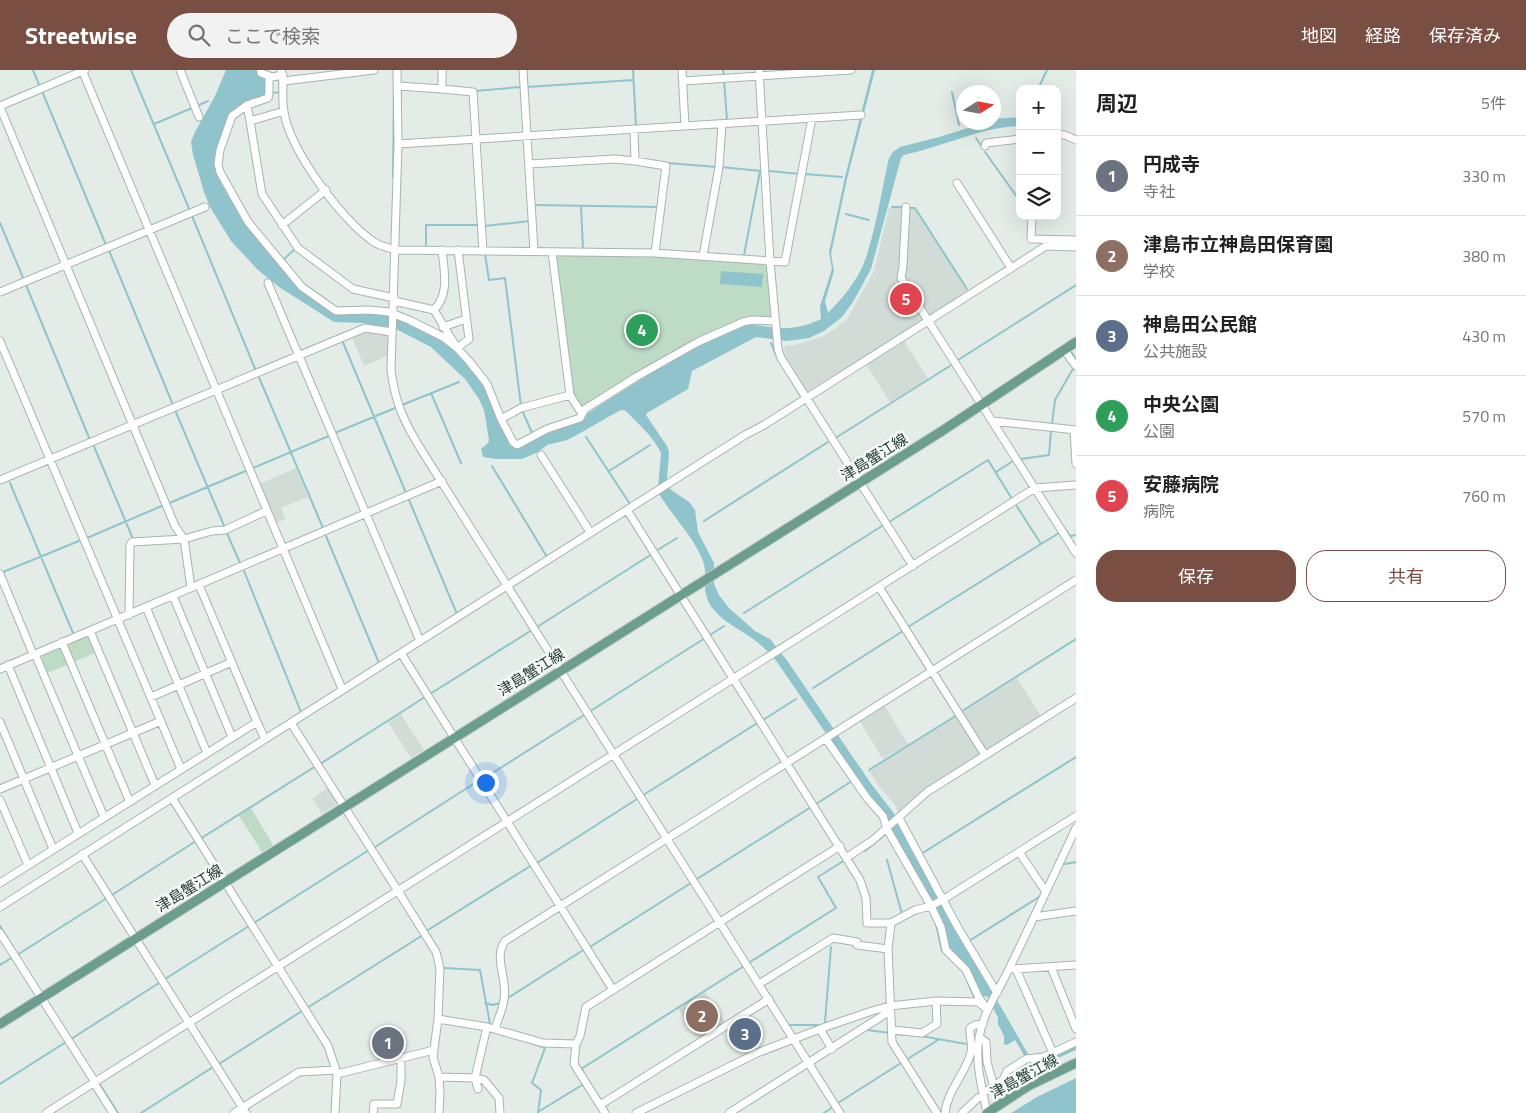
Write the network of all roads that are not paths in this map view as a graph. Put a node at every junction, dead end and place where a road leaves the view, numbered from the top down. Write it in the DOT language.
graph roads {
  1 [pos="83,70"];
  2 [pos="180,70"];
  3 [pos="261,70"];
  4 [pos="374,70"];
  5 [pos="397,70"];
  6 [pos="442,70"];
  7 [pos="523,70"];
  8 [pos="682,70"];
  9 [pos="850,70"];
  10 [pos="339,72"];
  11 [pos="759,73"];
  12 [pos="283,75"];
  13 [pos="269,76"];
  14 [pos="683,81"];
  15 [pos="398,86"];
  16 [pos="442,89"];
  17 [pos="246,105"];
  18 [pos="0,107"];
  19 [pos="284,111"];
  20 [pos="861,115"];
  21 [pos="200,117"];
  22 [pos="812,118"];
  23 [pos="250,121"];
  24 [pos="762,121"];
  25 [pos="722,124"];
  26 [pos="685,126"];
  27 [pos="634,129"];
  28 [pos="1061,135"];
  29 [pos="527,136"];
  30 [pos="476,139"];
  31 [pos="1016,140"];
  32 [pos="1076,140"];
  33 [pos="398,144"];
  34 [pos="985,146"];
  35 [pos="636,161"];
  36 [pos="529,164"];
  37 [pos="957,183"];
  38 [pos="326,190"];
  39 [pos="206,206"];
  40 [pos="906,207"];
  41 [pos="1032,220"];
  42 [pos="282,225"];
  43 [pos="148,229"];
  44 [pos="1076,240"];
  45 [pos="1076,247"];
  46 [pos="396,250"];
  47 [pos="442,250"];
  48 [pos="458,250"];
  49 [pos="483,251"];
  50 [pos="534,251"];
  51 [pos="552,252"];
  52 [pos="655,253"];
  53 [pos="703,256"];
  54 [pos="770,261"];
  55 [pos="66,264"];
  56 [pos="1011,268"];
  57 [pos="268,283"];
  58 [pos="0,292"];
  59 [pos="394,299"];
  60 [pos="434,310"];
  61 [pos="393,314"];
  62 [pos="466,319"];
  63 [pos="929,320"];
  64 [pos="775,324"];
  65 [pos="443,327"];
  66 [pos="392,331"];
  67 [pos="0,341"];
  68 [pos="1076,342"];
  69 [pos="456,348"];
  70 [pos="1064,350"];
  71 [pos="299,355"];
  72 [pos="1076,366"];
  73 [pos="216,390"];
  74 [pos="570,394"];
  75 [pos="805,396"];
  76 [pos="982,404"];
  77 [pos="582,414"];
  78 [pos="501,419"];
  79 [pos="993,421"];
  80 [pos="133,425"];
  81 [pos="1075,430"];
  82 [pos="541,455"];
  83 [pos="49,459"];
  84 [pos="1076,464"];
  85 [pos="0,480"];
  86 [pos="442,481"];
  87 [pos="859,482"];
  88 [pos="1076,485"];
  89 [pos="1035,488"];
  90 [pos="627,510"];
  91 [pos="266,511"];
  92 [pos="366,514"];
  93 [pos="590,532"];
  94 [pos="184,539"];
  95 [pos="283,549"];
  96 [pos="1076,553"];
  97 [pos="913,566"];
  98 [pos="0,574"];
  99 [pos="1076,580"];
  100 [pos="199,585"];
  101 [pos="508,585"];
  102 [pos="879,587"];
  103 [pos="191,588"];
  104 [pos="680,595"];
  105 [pos="173,596"];
  106 [pos="146,607"];
  107 [pos="129,614"];
  108 [pos="118,619"];
  109 [pos="90,630"];
  110 [pos="419,639"];
  111 [pos="62,642"];
  112 [pos="401,653"];
  113 [pos="34,654"];
  114 [pos="232,662"];
  115 [pos="8,665"];
  116 [pos="0,668"];
  117 [pos="561,670"];
  118 [pos="932,671"];
  119 [pos="205,673"];
  120 [pos="734,679"];
  121 [pos="179,685"];
  122 [pos="341,688"];
  123 [pos="151,697"];
  124 [pos="1076,698"];
  125 [pos="161,721"];
  126 [pos="0,722"];
  127 [pos="257,722"];
  128 [pos="291,722"];
  129 [pos="133,733"];
  130 [pos="232,737"];
  131 [pos="264,738"];
  132 [pos="454,738"];
  133 [pos="827,738"];
  134 [pos="106,744"];
  135 [pos="208,753"];
  136 [pos="614,754"];
  137 [pos="985,755"];
  138 [pos="79,756"];
  139 [pos="787,763"];
  140 [pos="51,768"];
  141 [pos="181,769"];
  142 [pos="24,779"];
  143 [pos="154,785"];
  144 [pos="0,789"];
  145 [pos="172,798"];
  146 [pos="0,800"];
  147 [pos="129,800"];
  148 [pos="344,806"];
  149 [pos="1076,816"];
  150 [pos="104,817"];
  151 [pos="898,818"];
  152 [pos="507,822"];
  153 [pos="887,828"];
  154 [pos="1076,828"];
  155 [pos="78,833"];
  156 [pos="667,839"];
  157 [pos="840,846"];
  158 [pos="53,849"];
  159 [pos="1019,852"];
  160 [pos="82,854"];
  161 [pos="846,858"];
  162 [pos="28,865"];
  163 [pos="1,880"];
  164 [pos="224,882"];
  165 [pos="398,891"];
  166 [pos="1046,892"];
  167 [pos="944,899"];
  168 [pos="560,906"];
  169 [pos="931,906"];
  170 [pos="0,907"];
  171 [pos="1076,911"];
  172 [pos="1034,917"];
  173 [pos="720,922"];
  174 [pos="891,923"];
  175 [pos="0,932"];
  176 [pos="135,938"];
  177 [pos="888,949"];
  178 [pos="1076,965"];
  179 [pos="278,967"];
  180 [pos="1051,967"];
  181 [pos="1013,969"];
  182 [pos="759,984"];
  183 [pos="613,990"];
  184 [pos="996,994"];
  185 [pos="41,998"];
  186 [pos="769,999"];
  187 [pos="936,1000"];
  188 [pos="988,1007"];
  189 [pos="890,1009"];
  190 [pos="438,1019"];
  191 [pos="189,1023"];
  192 [pos="0,1024"];
  193 [pos="982,1024"];
  194 [pos="487,1027"];
  195 [pos="495,1029"];
  196 [pos="820,1029"];
  197 [pos="1076,1029"];
  198 [pos="892,1030"];
  199 [pos="979,1037"];
  200 [pos="794,1038"];
  201 [pos="1076,1042"];
  202 [pos="576,1044"];
  203 [pos="832,1048"];
  204 [pos="434,1050"];
  205 [pos="1053,1053"];
  206 [pos="401,1058"];
  207 [pos="808,1063"];
  208 [pos="1076,1063"];
  209 [pos="336,1072"];
  210 [pos="439,1076"];
  211 [pos="475,1078"];
  212 [pos="96,1082"];
  213 [pos="478,1090"];
  214 [pos="978,1098"];
  215 [pos="600,1105"];
  216 [pos="244,1110"];
  217 [pos="46,1113"];
  218 [pos="113,1113"];
  219 [pos="234,1113"];
  220 [pos="336,1113"];
  221 [pos="373,1113"];
  222 [pos="439,1113"];
  223 [pos="500,1113"];
  224 [pos="605,1113"];
  225 [pos="636,1113"];
  226 [pos="729,1113"];
  227 [pos="840,1113"];
  228 [pos="937,1113"];
  229 [pos="945,1113"];
  230 [pos="962,1113"];
  231 [pos="987,1113"];
  1 -- 18 [label="street"];
  1 -- 43 [label="street"];
  2 -- 21 [label="street"];
  3 -- 13 [label="street"];
  4 -- 10 [label="street"];
  5 -- 15 [label="street"];
  6 -- 16 [label="street"];
  7 -- 29 [label="street"];
  8 -- 14 [label="street"];
  9 -- 11 [label="street"];
  10 -- 12 [label="street"];
  11 -- 14 [label="street"];
  11 -- 24 [label="street"];
  12 -- 13 [label="street"];
  12 -- 19 [label="street"];
  13 -- 17 [label="street"];
  14 -- 26 [label="street"];
  15 -- 16 [label="street"];
  15 -- 33 [label="street"];
  16 -- 30 [label="street"];
  17 -- 23 [label="street"];
  17 -- 61 [label="street"];
  18 -- 55 [label="street"];
  19 -- 23 [label="street"];
  19 -- 38 [label="street"];
  20 -- 22 [label="street"];
  22 -- 24 [label="street"];
  22 -- 54 [label="street"];
  23 -- 42 [label="street"];
  24 -- 25 [label="street"];
  24 -- 54 [label="street"];
  25 -- 26 [label="street"];
  25 -- 53 [label="street"];
  26 -- 27 [label="street"];
  27 -- 29 [label="street"];
  27 -- 35 [label="street"];
  28 -- 32 [label="street"];
  29 -- 30 [label="street"];
  29 -- 36 [label="street"];
  30 -- 33 [label="street"];
  30 -- 49 [label="street"];
  31 -- 34 [label="street"];
  33 -- 46 [label="street"];
  35 -- 36 [label="street"];
  35 -- 52 [label="street"];
  36 -- 50 [label="street"];
  37 -- 56 [label="street"];
  38 -- 42 [label="street"];
  38 -- 46 [label="street"];
  39 -- 43 [label="street"];
  40 -- 63 [label="street"];
  41 -- 44 [label="street"];
  42 -- 59 [label="street"];
  43 -- 55 [label="street"];
  43 -- 73 [label="street"];
  45 -- 56 [label="street"];
  46 -- 47 [label="street"];
  46 -- 59 [label="street"];
  47 -- 48 [label="street"];
  47 -- 60 [label="street"];
  48 -- 49 [label="street"];
  48 -- 62 [label="street"];
  49 -- 50 [label="street"];
  50 -- 51 [label="street"];
  51 -- 52 [label="street"];
  51 -- 74 [label="street"];
  52 -- 53 [label="street"];
  53 -- 54 [label="street"];
  54 -- 64 [label="street"];
  55 -- 58 [label="street"];
  55 -- 80 [label="street"];
  56 -- 63 [label="street"];
  57 -- 71 [label="street"];
  59 -- 60 [label="street"];
  59 -- 61 [label="street"];
  60 -- 65 [label="street"];
  61 -- 66 [label="street"];
  61 -- 69 [label="street"];
  62 -- 65 [label="street"];
  62 -- 69 [label="street"];
  63 -- 75 [label="street"];
  63 -- 76 [label="street"];
  64 -- 75 [label="street"];
  64 -- 77 [label="street"];
  65 -- 69 [label="street"];
  66 -- 71 [label="street"];
  66 -- 86 [label="street"];
  67 -- 83 [label="street"];
  68 -- 70 [label="main road, 津島蟹江線"];
  69 -- 78 [label="street"];
  70 -- 72 [label="street"];
  70 -- 76 [label="main road, 津島蟹江線"];
  71 -- 73 [label="street"];
  71 -- 92 [label="street"];
  73 -- 80 [label="street"];
  73 -- 91 [label="street"];
  74 -- 77 [label="street"];
  74 -- 78 [label="street"];
  75 -- 87 [label="street"];
  75 -- 90 [label="street"];
  76 -- 79 [label="street"];
  76 -- 87 [label="main road, 津島蟹江線"];
  77 -- 78 [label="street"];
  79 -- 81 [label="street"];
  79 -- 89 [label="street"];
  80 -- 83 [label="street"];
  80 -- 94 [label="street"];
  81 -- 84 [label="street"];
  82 -- 93 [label="street"];
  83 -- 85 [label="street"];
  83 -- 108 [label="street"];
  86 -- 92 [label="street"];
  86 -- 101 [label="street"];
  87 -- 97 [label="street"];
  87 -- 104 [label="main road, 津島蟹江線"];
  88 -- 89 [label="street"];
  89 -- 96 [label="street"];
  89 -- 97 [label="street"];
  90 -- 93 [label="street"];
  90 -- 104 [label="street"];
  91 -- 94 [label="street"];
  91 -- 95 [label="street"];
  92 -- 95 [label="street"];
  92 -- 110 [label="street"];
  93 -- 101 [label="street"];
  94 -- 103 [label="street"];
  94 -- 107 [label="street"];
  95 -- 100 [label="street"];
  95 -- 122 [label="street"];
  97 -- 102 [label="street"];
  98 -- 113 [label="street"];
  99 -- 118 [label="street"];
  100 -- 103 [label="street"];
  100 -- 114 [label="street"];
  101 -- 110 [label="street"];
  101 -- 117 [label="street"];
  102 -- 118 [label="street"];
  102 -- 120 [label="street"];
  103 -- 105 [label="street"];
  104 -- 117 [label="main road, 津島蟹江線"];
  104 -- 120 [label="street"];
  105 -- 106 [label="street"];
  105 -- 119 [label="street"];
  106 -- 107 [label="street"];
  106 -- 121 [label="street"];
  107 -- 108 [label="street"];
  108 -- 109 [label="street"];
  108 -- 123 [label="street"];
  109 -- 111 [label="street"];
  109 -- 129 [label="street"];
  110 -- 112 [label="street"];
  111 -- 113 [label="street"];
  111 -- 134 [label="street"];
  112 -- 122 [label="street"];
  112 -- 132 [label="street"];
  113 -- 115 [label="street"];
  113 -- 138 [label="street"];
  114 -- 119 [label="street"];
  114 -- 127 [label="street"];
  115 -- 116 [label="street"];
  115 -- 140 [label="street"];
  117 -- 132 [label="main road, 津島蟹江線"];
  117 -- 136 [label="street"];
  118 -- 133 [label="street"];
  118 -- 137 [label="street"];
  119 -- 121 [label="street"];
  119 -- 130 [label="street"];
  120 -- 136 [label="street"];
  120 -- 139 [label="street"];
  121 -- 123 [label="street"];
  121 -- 135 [label="street"];
  122 -- 128 [label="street"];
  123 -- 125 [label="street"];
  124 -- 137 [label="street"];
  125 -- 129 [label="street"];
  125 -- 141 [label="street"];
  126 -- 142 [label="street"];
  127 -- 130 [label="street"];
  127 -- 131 [label="street"];
  128 -- 131 [label="street"];
  128 -- 148 [label="street"];
  129 -- 134 [label="street"];
  129 -- 143 [label="street"];
  130 -- 135 [label="street"];
  131 -- 145 [label="street"];
  132 -- 148 [label="main road, 津島蟹江線"];
  132 -- 152 [label="street"];
  133 -- 139 [label="street"];
  133 -- 153 [label="street"];
  134 -- 138 [label="street"];
  134 -- 147 [label="street"];
  135 -- 141 [label="street"];
  136 -- 152 [label="street"];
  136 -- 156 [label="street"];
  137 -- 151 [label="street"];
  138 -- 140 [label="street"];
  138 -- 150 [label="street"];
  139 -- 156 [label="street"];
  139 -- 157 [label="street"];
  140 -- 142 [label="street"];
  140 -- 155 [label="street"];
  141 -- 143 [label="street"];
  142 -- 144 [label="street"];
  142 -- 158 [label="street"];
  143 -- 147 [label="street"];
  145 -- 160 [label="street"];
  145 -- 164 [label="street"];
  146 -- 162 [label="street"];
  147 -- 150 [label="street"];
  148 -- 164 [label="main road, 津島蟹江線"];
  148 -- 165 [label="street"];
  149 -- 159 [label="street"];
  150 -- 155 [label="street"];
  151 -- 153 [label="street"];
  151 -- 167 [label="street"];
  152 -- 165 [label="street"];
  152 -- 168 [label="street"];
  153 -- 161 [label="street"];
  153 -- 169 [label="street"];
  154 -- 166 [label="street"];
  155 -- 158 [label="street"];
  156 -- 168 [label="street"];
  156 -- 173 [label="street"];
  157 -- 161 [label="street"];
  157 -- 173 [label="street"];
  158 -- 162 [label="street"];
  159 -- 166 [label="street"];
  159 -- 167 [label="street"];
  160 -- 170 [label="street"];
  160 -- 176 [label="street"];
  161 -- 174 [label="street"];
  162 -- 163 [label="street"];
  164 -- 176 [label="main road, 津島蟹江線"];
  164 -- 179 [label="street"];
  165 -- 179 [label="street"];
  165 -- 190 [label="street"];
  166 -- 172 [label="street"];
  167 -- 169 [label="street"];
  167 -- 184 [label="street"];
  168 -- 183 [label="street"];
  168 -- 195 [label="street"];
  169 -- 174 [label="street"];
  169 -- 188 [label="street"];
  171 -- 172 [label="street"];
  172 -- 181 [label="street"];
  173 -- 182 [label="street"];
  173 -- 183 [label="street"];
  174 -- 177 [label="street"];
  175 -- 185 [label="street"];
  176 -- 185 [label="main road, 津島蟹江線"];
  176 -- 191 [label="street"];
  177 -- 182 [label="street"];
  177 -- 189 [label="street"];
  178 -- 180 [label="street"];
  179 -- 191 [label="street"];
  179 -- 209 [label="street"];
  180 -- 181 [label="street"];
  180 -- 197 [label="street"];
  181 -- 184 [label="street"];
  181 -- 205 [label="street"];
  182 -- 186 [label="street"];
  183 -- 202 [label="street"];
  184 -- 188 [label="street"];
  185 -- 192 [label="main road, 津島蟹江線"];
  185 -- 212 [label="street"];
  186 -- 200 [label="street"];
  186 -- 215 [label="street"];
  187 -- 188 [label="street"];
  187 -- 189 [label="street"];
  187 -- 198 [label="street"];
  188 -- 193 [label="street"];
  189 -- 196 [label="street"];
  189 -- 198 [label="street"];
  189 -- 203 [label="street"];
  190 -- 194 [label="street"];
  190 -- 204 [label="street"];
  191 -- 212 [label="street"];
  191 -- 216 [label="street"];
  193 -- 199 [label="street"];
  193 -- 229 [label="street"];
  194 -- 195 [label="street"];
  194 -- 211 [label="street"];
  195 -- 202 [label="street"];
  196 -- 200 [label="street"];
  196 -- 203 [label="street"];
  198 -- 228 [label="street"];
  199 -- 205 [label="street"];
  199 -- 231 [label="street"];
  200 -- 207 [label="street"];
  200 -- 225 [label="street"];
  201 -- 205 [label="street"];
  202 -- 215 [label="street"];
  203 -- 207 [label="street"];
  204 -- 206 [label="street"];
  204 -- 210 [label="street"];
  206 -- 209 [label="street"];
  206 -- 221 [label="street"];
  207 -- 226 [label="street"];
  207 -- 227 [label="street"];
  208 -- 231 [label="main road, 津島蟹江線"];
  209 -- 216 [label="street"];
  209 -- 220 [label="street"];
  210 -- 211 [label="street"];
  210 -- 222 [label="street"];
  211 -- 213 [label="street"];
  211 -- 223 [label="street"];
  212 -- 217 [label="street"];
  212 -- 218 [label="street"];
  214 -- 230 [label="street"];
  215 -- 224 [label="street"];
  216 -- 219 [label="street"];
}
